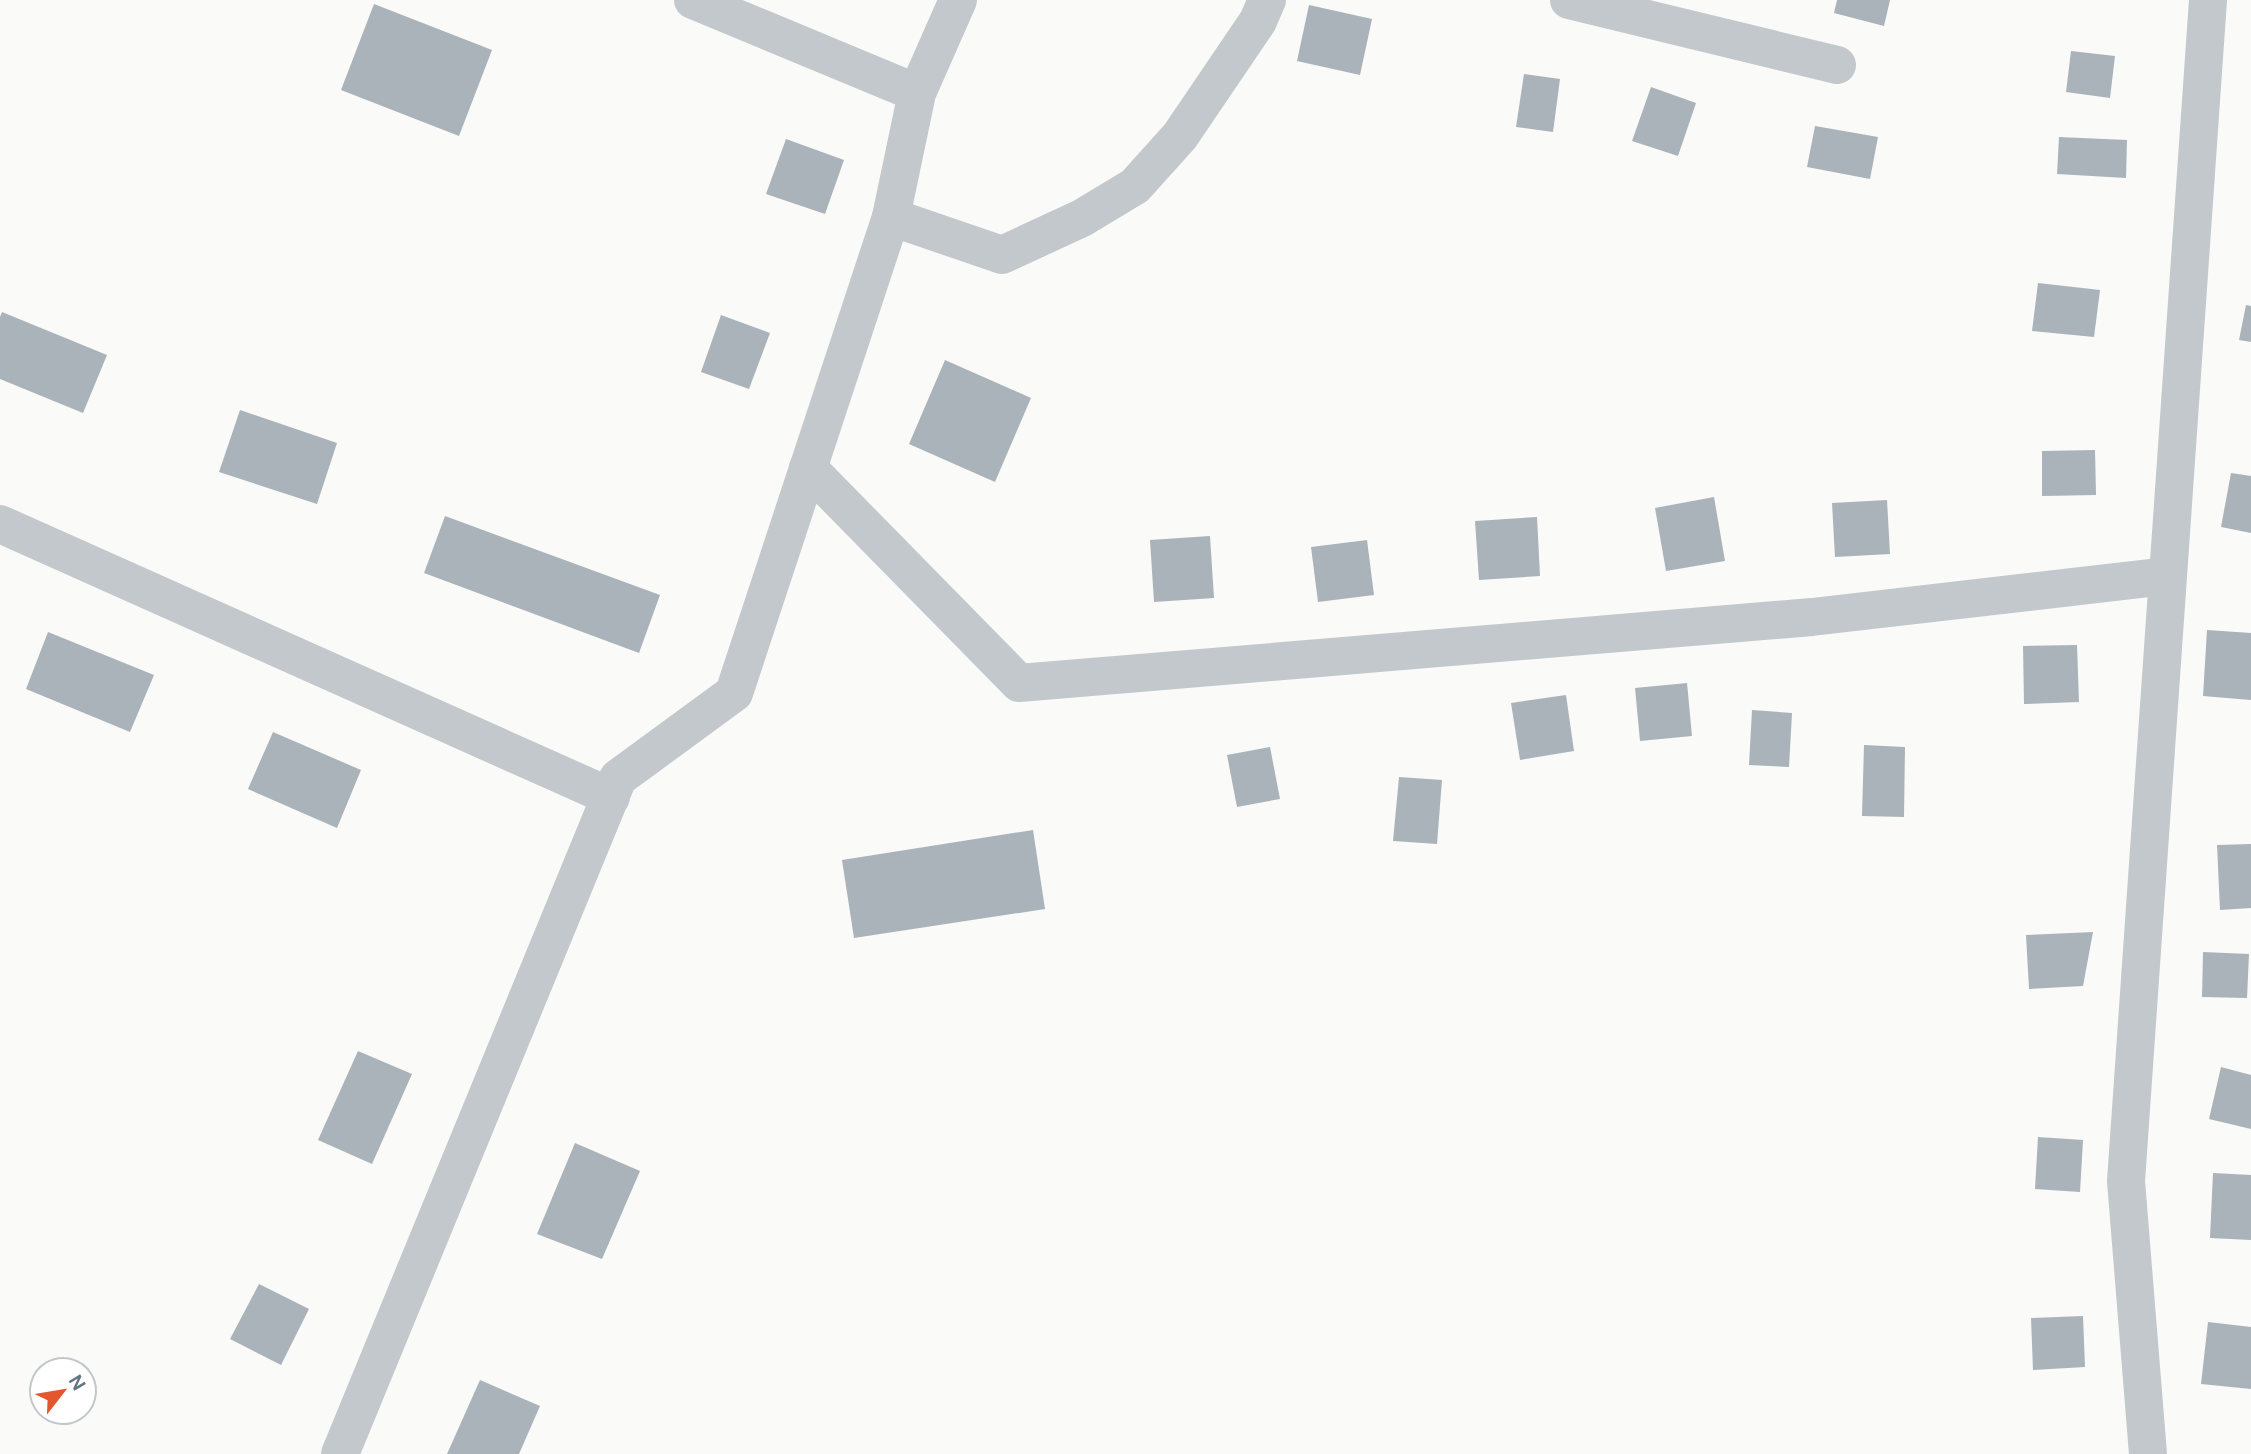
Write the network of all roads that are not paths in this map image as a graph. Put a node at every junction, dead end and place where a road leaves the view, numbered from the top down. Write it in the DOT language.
graph roads {
  1 [pos="693,0"];
  2 [pos="958,0"];
  3 [pos="1267,0"];
  4 [pos="1569,0"];
  5 [pos="2208,0"];
  6 [pos="1837,65"];
  7 [pos="917,93"];
  8 [pos="891,217"];
  9 [pos="808,468"];
  10 [pos="0,524"];
  11 [pos="2167,576"];
  12 [pos="611,797"];
  13 [pos="340,1454"];
  14 [pos="2148,1454"];
  1 -- 7 [label="street"];
  2 -- 7 [label="street"];
  3 -- 8 [label="street"];
  4 -- 6 [label="street"];
  5 -- 11 [label="street"];
  7 -- 8 [label="street"];
  8 -- 9 [label="street"];
  9 -- 11 [label="street"];
  9 -- 12 [label="street"];
  10 -- 12 [label="street"];
  11 -- 14 [label="street"];
  12 -- 13 [label="street"];
}
